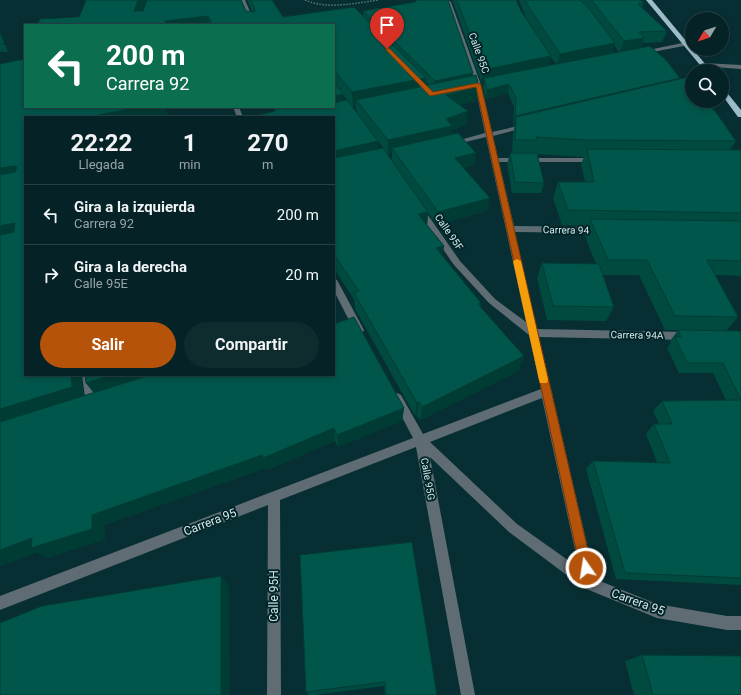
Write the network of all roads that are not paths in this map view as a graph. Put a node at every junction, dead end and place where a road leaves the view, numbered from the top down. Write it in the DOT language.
graph roads {
  1 [pos="242,0"];
  2 [pos="451,0"];
  3 [pos="649,0"];
  4 [pos="444,1"];
  5 [pos="253,24"];
  6 [pos="685,42"];
  7 [pos="685,44"];
  8 [pos="633,53"];
  9 [pos="697,56"];
  10 [pos="703,64"];
  11 [pos="729,66"];
  12 [pos="741,67"];
  13 [pos="729,99"];
  14 [pos="741,115"];
  15 [pos="534,124"];
  16 [pos="489,135"];
  17 [pos="447,144"];
  18 [pos="495,160"];
  19 [pos="606,160"];
  20 [pos="417,205"];
  21 [pos="510,229"];
  22 [pos="606,230"];
  23 [pos="335,284"];
  24 [pos="533,333"];
  25 [pos="701,336"];
  26 [pos="365,341"];
  27 [pos="87,376"];
  28 [pos="391,387"];
  29 [pos="546,392"];
  30 [pos="105,400"];
  31 [pos="421,441"];
  32 [pos="274,497"];
  33 [pos="589,583"];
  34 [pos="0,603"];
  35 [pos="741,623"];
  36 [pos="274,695"];
  37 [pos="468,695"];
  1 -- 5 [label="street"];
  2 -- 4 [label="street"];
  3 -- 6 [label="highway"];
  4 -- 16 [label="street, Calle 95C"];
  7 -- 8 [label="street"];
  9 -- 10 [label="highway"];
  11 -- 12 [label="street"];
  13 -- 14 [label="highway"];
  15 -- 16 [label="street"];
  16 -- 17 [label="street"];
  16 -- 18 [label="street, Calle 95C"];
  18 -- 19 [label="street"];
  18 -- 21 [label="street, Calle 95C"];
  20 -- 24 [label="street, Calle 95F"];
  21 -- 22 [label="street, Carrera 94"];
  21 -- 24 [label="street, Calle 95C"];
  23 -- 26 [label="street"];
  24 -- 25 [label="street, Carrera 94A"];
  24 -- 29 [label="street, Calle 95C"];
  27 -- 30 [label="street"];
  28 -- 31 [label="street, Calle 95G"];
  29 -- 31 [label="street, Carrera 95"];
  29 -- 33 [label="street, Calle 95C"];
  31 -- 32 [label="street, Carrera 95"];
  31 -- 33 [label="street, Carrera 95"];
  31 -- 37 [label="street, Calle 95G"];
  32 -- 34 [label="street, Carrera 95"];
  32 -- 36 [label="street, Calle 95H"];
  33 -- 35 [label="street, Carrera 95"];
}
